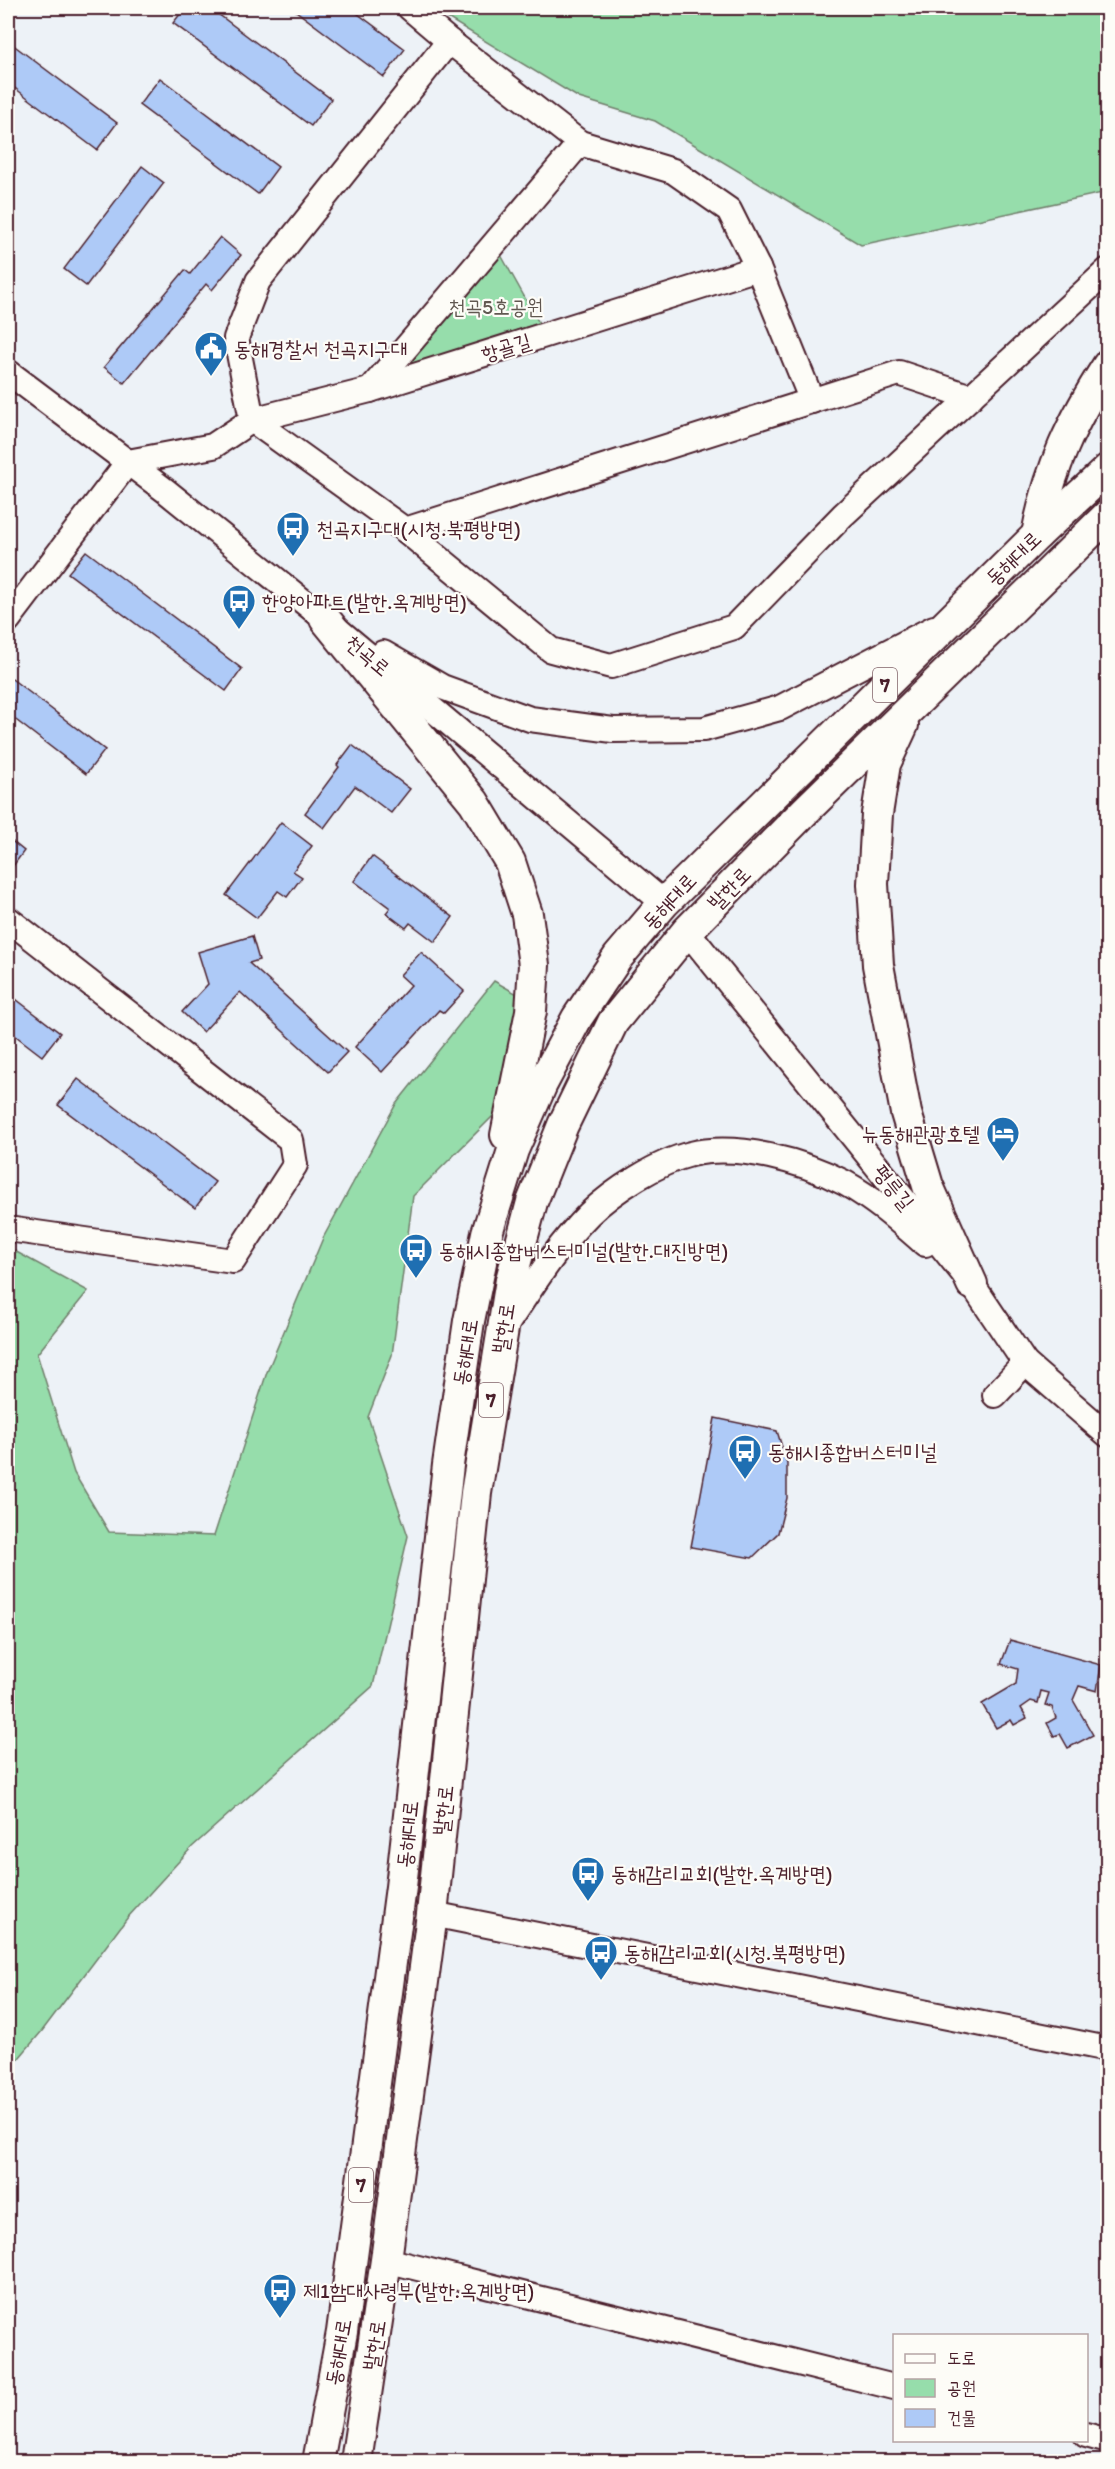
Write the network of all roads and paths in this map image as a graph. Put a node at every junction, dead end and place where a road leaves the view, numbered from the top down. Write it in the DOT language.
graph roads {
  1 [pos="410,8"];
  2 [pos="449,41"];
  3 [pos="580,143"];
  4 [pos="758,268"];
  5 [pos="1107,270"];
  6 [pos="1107,365"];
  7 [pos="8,372"];
  8 [pos="370,390"];
  9 [pos="970,397"];
  10 [pos="812,401"];
  11 [pos="252,420"];
  12 [pos="128,462"];
  13 [pos="1107,469"];
  14 [pos="1107,515"];
  15 [pos="405,530"];
  16 [pos="1037,535"];
  17 [pos="325,619"];
  18 [pos="8,620"];
  19 [pos="950,620"];
  20 [pos="911,707"];
  21 [pos="664,903"];
  22 [pos="8,918"];
  23 [pos="687,932"];
  24 [pos="8,1229"];
  25 [pos="487,1233"];
  26 [pos="972,1284"];
  27 [pos="503,1329"];
  28 [pos="1025,1363"];
  29 [pos="995,1395"];
  30 [pos="1107,1435"];
  31 [pos="399,1907"];
  32 [pos="432,1914"];
  33 [pos="1107,2049"];
  34 [pos="386,2260"];
  35 [pos="893,2387"];
  36 [pos="1088,2435"];
  37 [pos="1107,2440"];
  38 [pos="316,2459"];
  39 [pos="356,2462"];
  1 -- 2 [label="street"];
  2 -- 3 [label="street"];
  2 -- 11 [label="street"];
  3 -- 4 [label="street"];
  3 -- 8 [label="street"];
  4 -- 8 [label="street, 항골길"];
  4 -- 10 [label="street"];
  5 -- 9 [label="street"];
  6 -- 16 [label="main road"];
  7 -- 12 [label="street, 천곡로"];
  8 -- 11 [label="street, 항골길"];
  9 -- 10 [label="street"];
  9 -- 15 [label="street"];
  10 -- 15 [label="street"];
  11 -- 12 [label="street, 항골길"];
  11 -- 15 [label="street"];
  12 -- 17 [label="street, 천곡로"];
  12 -- 18 [label="street"];
  13 -- 16 [label="main road, 동해대로 / 7"];
  14 -- 20 [label="main road, 발한로 / 7"];
  16 -- 19 [label="main road, 동해대로 / 7"];
  17 -- 19 [label="street"];
  17 -- 21 [label="street, 천곡로"];
  17 -- 25 [label="main road"];
  19 -- 21 [label="main road, 동해대로 / 7"];
  20 -- 23 [label="main road, 발한로 / 7"];
  20 -- 26 [label="main road"];
  21 -- 23 [label="main road"];
  21 -- 25 [label="main road, 동해대로 / 7"];
  22 -- 24 [label="street"];
  23 -- 26 [label="street, 평릉길"];
  23 -- 27 [label="main road, 발한로 / 7"];
  25 -- 31 [label="main road, 동해대로 / 7"];
  26 -- 27 [label="street"];
  26 -- 28 [label="street, 평릉길"];
  27 -- 32 [label="main road, 발한로 / 7"];
  28 -- 29 [label="street"];
  28 -- 30 [label="street, 평릉길"];
  31 -- 32 [label="main road"];
  31 -- 38 [label="main road, 동해대로 / 7"];
  32 -- 33 [label="street"];
  32 -- 34 [label="main road, 발한로 / 7"];
  34 -- 35 [label="street"];
  34 -- 39 [label="main road, 발한로 / 7"];
  36 -- 37 [label="street"];
}
